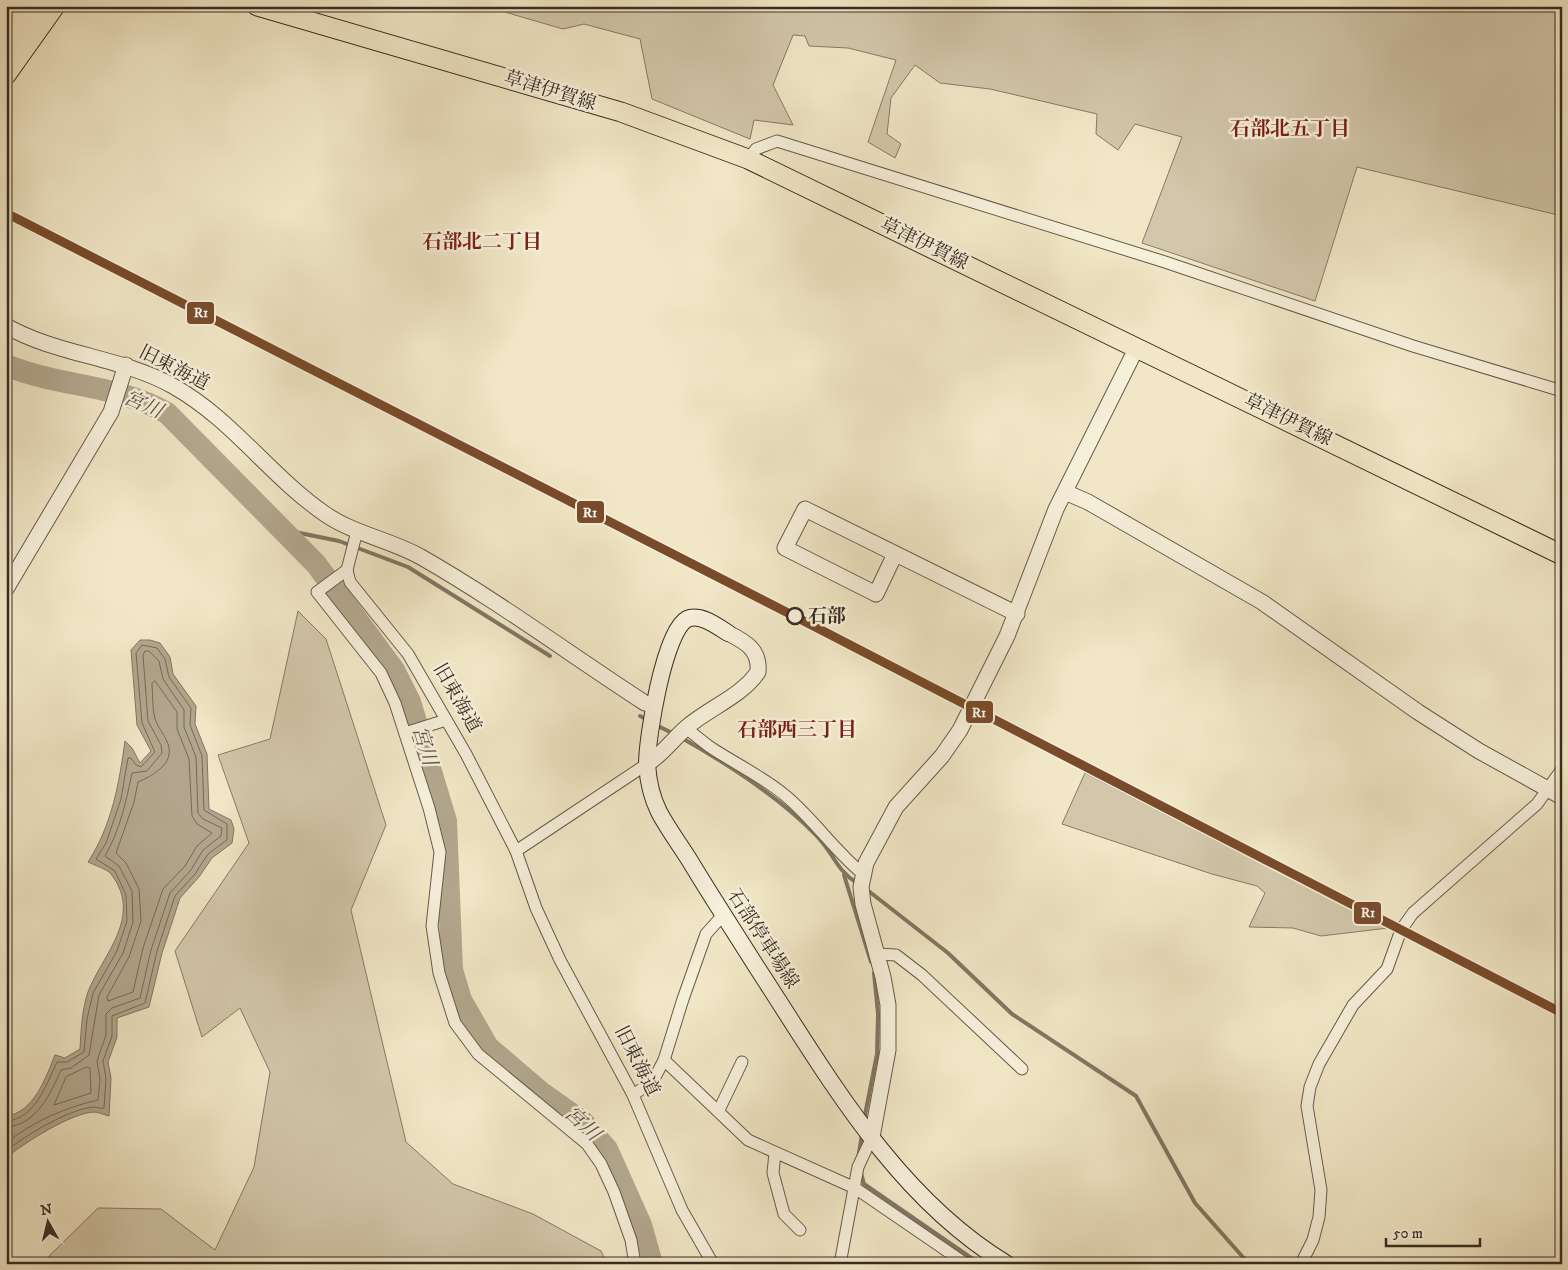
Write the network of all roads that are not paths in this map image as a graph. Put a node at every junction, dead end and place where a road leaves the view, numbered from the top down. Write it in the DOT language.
graph roads {
  1 [pos="16,6"];
  2 [pos="33,6"];
  3 [pos="55,6"];
  4 [pos="257,6"];
  5 [pos="6,18"];
  6 [pos="6,45"];
  7 [pos="6,75"];
  8 [pos="748,159"];
  9 [pos="6,326"];
  10 [pos="1137,347"];
  11 [pos="125,371"];
  12 [pos="1562,391"];
  13 [pos="1065,492"];
  14 [pos="357,531"];
  15 [pos="895,554"];
  16 [pos="1562,555"];
  17 [pos="343,573"];
  18 [pos="6,589"];
  19 [pos="1017,614"];
  20 [pos="728,632"];
  21 [pos="652,717"];
  22 [pos="441,722"];
  23 [pos="407,733"];
  24 [pos="680,733"];
  25 [pos="648,764"];
  26 [pos="1562,769"];
  27 [pos="1547,790"];
  28 [pos="1562,797"];
  29 [pos="516,851"];
  30 [pos="863,874"];
  31 [pos="723,916"];
  32 [pos="877,954"];
  33 [pos="664,1060"];
  34 [pos="742,1062"];
  35 [pos="1022,1069"];
  36 [pos="634,1095"];
  37 [pos="719,1110"];
  38 [pos="872,1137"];
  39 [pos="775,1153"];
  40 [pos="855,1188"];
  41 [pos="800,1230"];
  42 [pos="635,1264"];
  43 [pos="713,1264"];
  44 [pos="840,1264"];
  45 [pos="966,1264"];
  46 [pos="1007,1264"];
  47 [pos="1301,1264"];
  1 -- 5 [label="main road"];
  2 -- 6 [label="main road"];
  3 -- 7 [label="main road"];
  4 -- 8 [label="main road, 草津伊賀線"];
  8 -- 10 [label="main road, 草津伊賀線"];
  8 -- 12 [label="street"];
  9 -- 11 [label="street, 旧東海道"];
  10 -- 13 [label="street"];
  10 -- 16 [label="main road, 草津伊賀線"];
  11 -- 14 [label="street, 旧東海道"];
  11 -- 18 [label="street"];
  13 -- 19 [label="street"];
  13 -- 27 [label="street"];
  14 -- 17 [label="street"];
  14 -- 21 [label="street, 旧東海道"];
  15 -- 15 [label="street"];
  15 -- 19 [label="street"];
  17 -- 22 [label="street, 旧東海道"];
  17 -- 23 [label="street"];
  19 -- 30 [label="street"];
  20 -- 21 [label="main road, 石部停車場線"];
  20 -- 24 [label="street"];
  21 -- 25 [label="main road, 石部停車場線"];
  22 -- 23 [label="street"];
  22 -- 29 [label="street, 旧東海道"];
  23 -- 42 [label="street"];
  24 -- 25 [label="street"];
  24 -- 30 [label="street"];
  25 -- 29 [label="street"];
  25 -- 31 [label="main road, 石部停車場線"];
  26 -- 27 [label="street"];
  27 -- 28 [label="street"];
  27 -- 47 [label="street"];
  29 -- 36 [label="street, 旧東海道"];
  30 -- 32 [label="street"];
  31 -- 33 [label="street"];
  31 -- 38 [label="main road, 石部停車場線"];
  32 -- 35 [label="street"];
  32 -- 38 [label="street"];
  33 -- 36 [label="street"];
  33 -- 37 [label="street"];
  34 -- 37 [label="street"];
  36 -- 43 [label="street, 旧東海道"];
  37 -- 39 [label="street"];
  38 -- 40 [label="street"];
  38 -- 46 [label="main road, 石部停車場線"];
  39 -- 40 [label="street"];
  39 -- 41 [label="street"];
  40 -- 44 [label="street"];
  40 -- 45 [label="street"];
}
